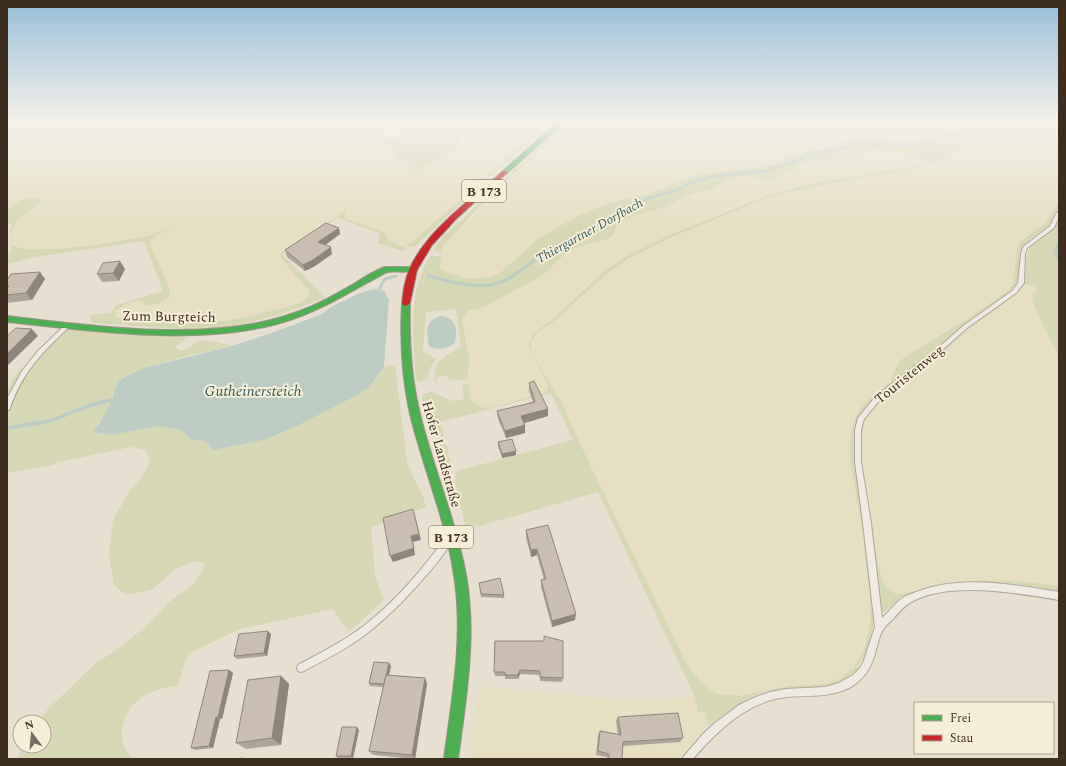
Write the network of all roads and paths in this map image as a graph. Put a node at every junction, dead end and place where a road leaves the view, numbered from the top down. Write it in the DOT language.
graph roads {
  1 [pos="522,157"];
  2 [pos="1059,213"];
  3 [pos="414,269"];
  4 [pos="7,319"];
  5 [pos="67,326"];
  6 [pos="7,408"];
  7 [pos="451,536"];
  8 [pos="1059,596"];
  9 [pos="880,627"];
  10 [pos="301,668"];
  11 [pos="451,759"];
  12 [pos="687,759"];
  1 -- 3 [label="main road, Hofer Landstraße / B 173"];
  2 -- 9 [label="lane, Touristenweg"];
  3 -- 5 [label="main road, Zum Burgteich"];
  3 -- 7 [label="main road, Hofer Landstraße / B 173"];
  4 -- 5 [label="main road, Zum Burgteich"];
  5 -- 6 [label="lane"];
  7 -- 10 [label="lane"];
  7 -- 11 [label="main road, Hofer Landstraße / B 173"];
  8 -- 9 [label="lane"];
  9 -- 12 [label="lane"];
}
